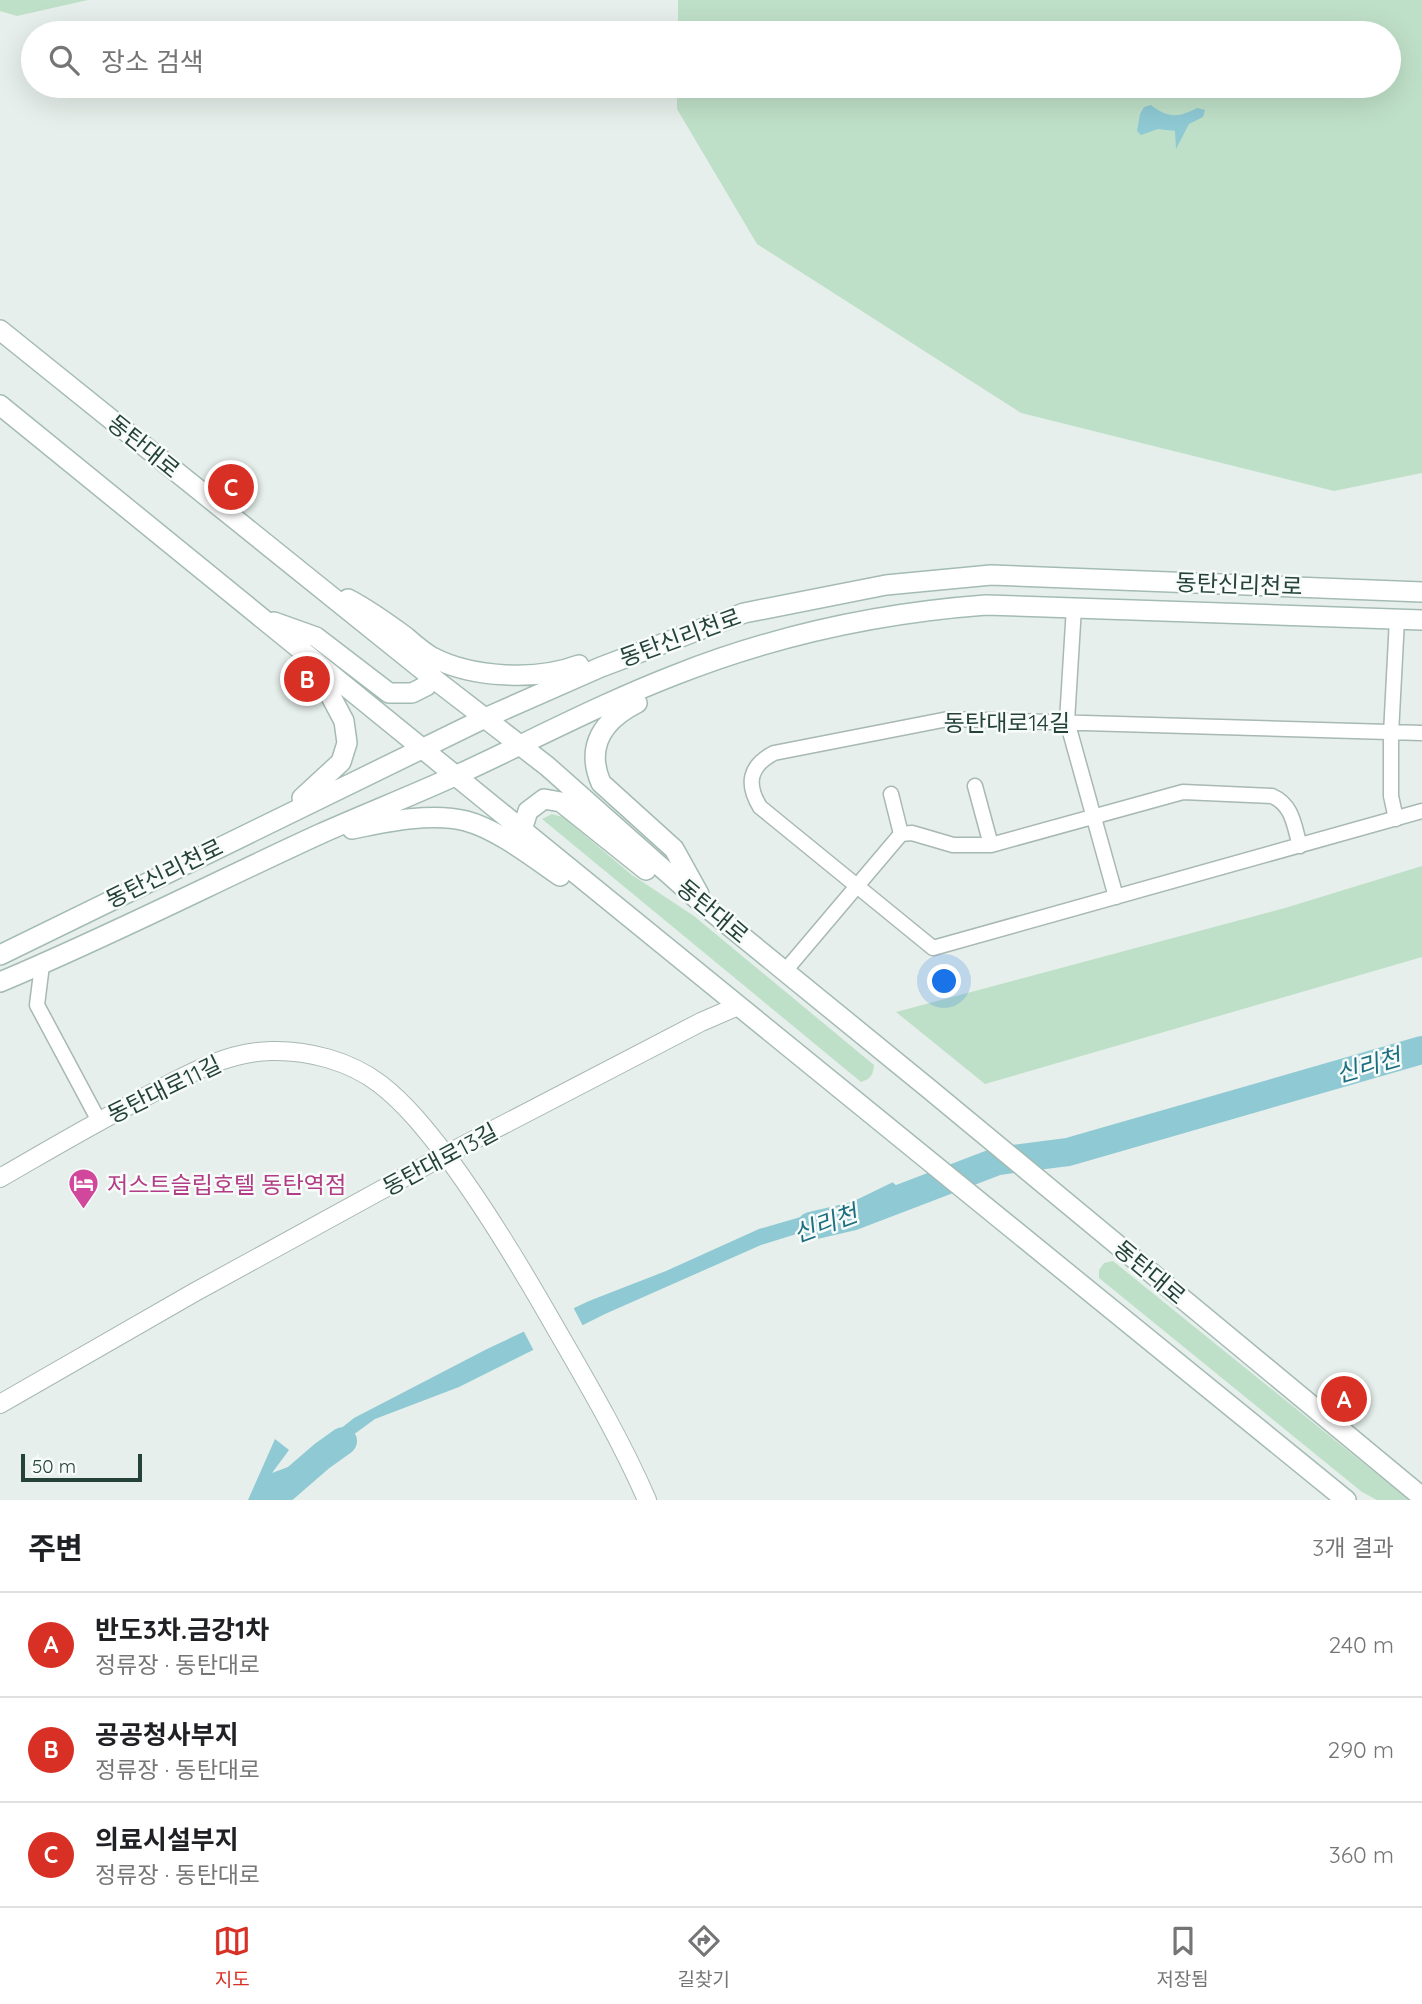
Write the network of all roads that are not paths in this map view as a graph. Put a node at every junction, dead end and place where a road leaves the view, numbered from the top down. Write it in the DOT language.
graph roads {
  1 [pos="0,330"];
  2 [pos="2,411"];
  3 [pos="309,579"];
  4 [pos="1422,592"];
  5 [pos="1074,607"];
  6 [pos="260,617"];
  7 [pos="1397,619"];
  8 [pos="1422,620"];
  9 [pos="670,639"];
  10 [pos="764,644"];
  11 [pos="429,675"];
  12 [pos="485,718"];
  13 [pos="1067,721"];
  14 [pos="1422,733"];
  15 [pos="1391,734"];
  16 [pos="521,744"];
  17 [pos="423,749"];
  18 [pos="455,776"];
  19 [pos="975,786"];
  20 [pos="891,794"];
  21 [pos="1422,811"];
  22 [pos="280,816"];
  23 [pos="1093,817"];
  24 [pos="1396,819"];
  25 [pos="522,830"];
  26 [pos="320,834"];
  27 [pos="901,834"];
  28 [pos="991,845"];
  29 [pos="1300,846"];
  30 [pos="857,886"];
  31 [pos="1116,897"];
  32 [pos="706,907"];
  33 [pos="660,942"];
  34 [pos="0,954"];
  35 [pos="41,965"];
  36 [pos="785,971"];
  37 [pos="0,982"];
  38 [pos="738,1006"];
  39 [pos="99,1121"];
  40 [pos="445,1155"];
  41 [pos="0,1178"];
  42 [pos="0,1404"];
  43 [pos="1422,1497"];
  44 [pos="647,1500"];
  45 [pos="1346,1500"];
  1 -- 3 [label="main road, 동탄대로"];
  2 -- 6 [label="main road"];
  3 -- 9 [label="main road"];
  3 -- 11 [label="main road, 동탄대로"];
  4 -- 9 [label="main road, 동탄신리천로"];
  5 -- 7 [label="main road, 동탄신리천로"];
  5 -- 10 [label="main road, 동탄신리천로"];
  5 -- 13 [label="street"];
  6 -- 11 [label="main road"];
  6 -- 17 [label="main road"];
  6 -- 22 [label="main road"];
  7 -- 8 [label="main road, 동탄신리천로"];
  7 -- 15 [label="street"];
  9 -- 12 [label="main road, 동탄신리천로"];
  10 -- 16 [label="main road, 동탄신리천로"];
  10 -- 32 [label="main road"];
  11 -- 12 [label="main road, 동탄대로"];
  12 -- 16 [label="main road, 동탄대로"];
  12 -- 17 [label="main road, 동탄신리천로"];
  13 -- 15 [label="street, 동탄대로14길"];
  13 -- 23 [label="street"];
  13 -- 30 [label="street, 동탄대로14길"];
  14 -- 15 [label="street, 동탄대로14길"];
  15 -- 24 [label="street"];
  16 -- 18 [label="main road, 동탄신리천로"];
  16 -- 32 [label="main road, 동탄대로"];
  17 -- 18 [label="main road"];
  17 -- 22 [label="main road, 동탄신리천로"];
  18 -- 25 [label="main road"];
  18 -- 26 [label="main road, 동탄신리천로"];
  19 -- 28 [label="street"];
  20 -- 27 [label="street"];
  21 -- 24 [label="street, 동탄대로14길"];
  22 -- 34 [label="main road, 동탄신리천로"];
  23 -- 28 [label="street"];
  23 -- 29 [label="street"];
  23 -- 31 [label="street"];
  24 -- 29 [label="street, 동탄대로14길"];
  25 -- 32 [label="main road"];
  25 -- 33 [label="main road"];
  26 -- 33 [label="main road"];
  26 -- 35 [label="main road, 동탄신리천로"];
  27 -- 28 [label="street"];
  27 -- 30 [label="street"];
  29 -- 31 [label="street, 동탄대로14길"];
  30 -- 31 [label="street, 동탄대로14길"];
  30 -- 36 [label="street"];
  32 -- 36 [label="main road, 동탄대로"];
  33 -- 38 [label="main road"];
  35 -- 37 [label="main road, 동탄신리천로"];
  35 -- 39 [label="street"];
  36 -- 43 [label="main road, 동탄대로"];
  38 -- 40 [label="street, 동탄대로13길"];
  38 -- 45 [label="main road"];
  39 -- 40 [label="street, 동탄대로11길"];
  39 -- 41 [label="street, 동탄대로11길"];
  40 -- 42 [label="street, 동탄대로13길"];
  40 -- 44 [label="street, 동탄대로11길"];
}
